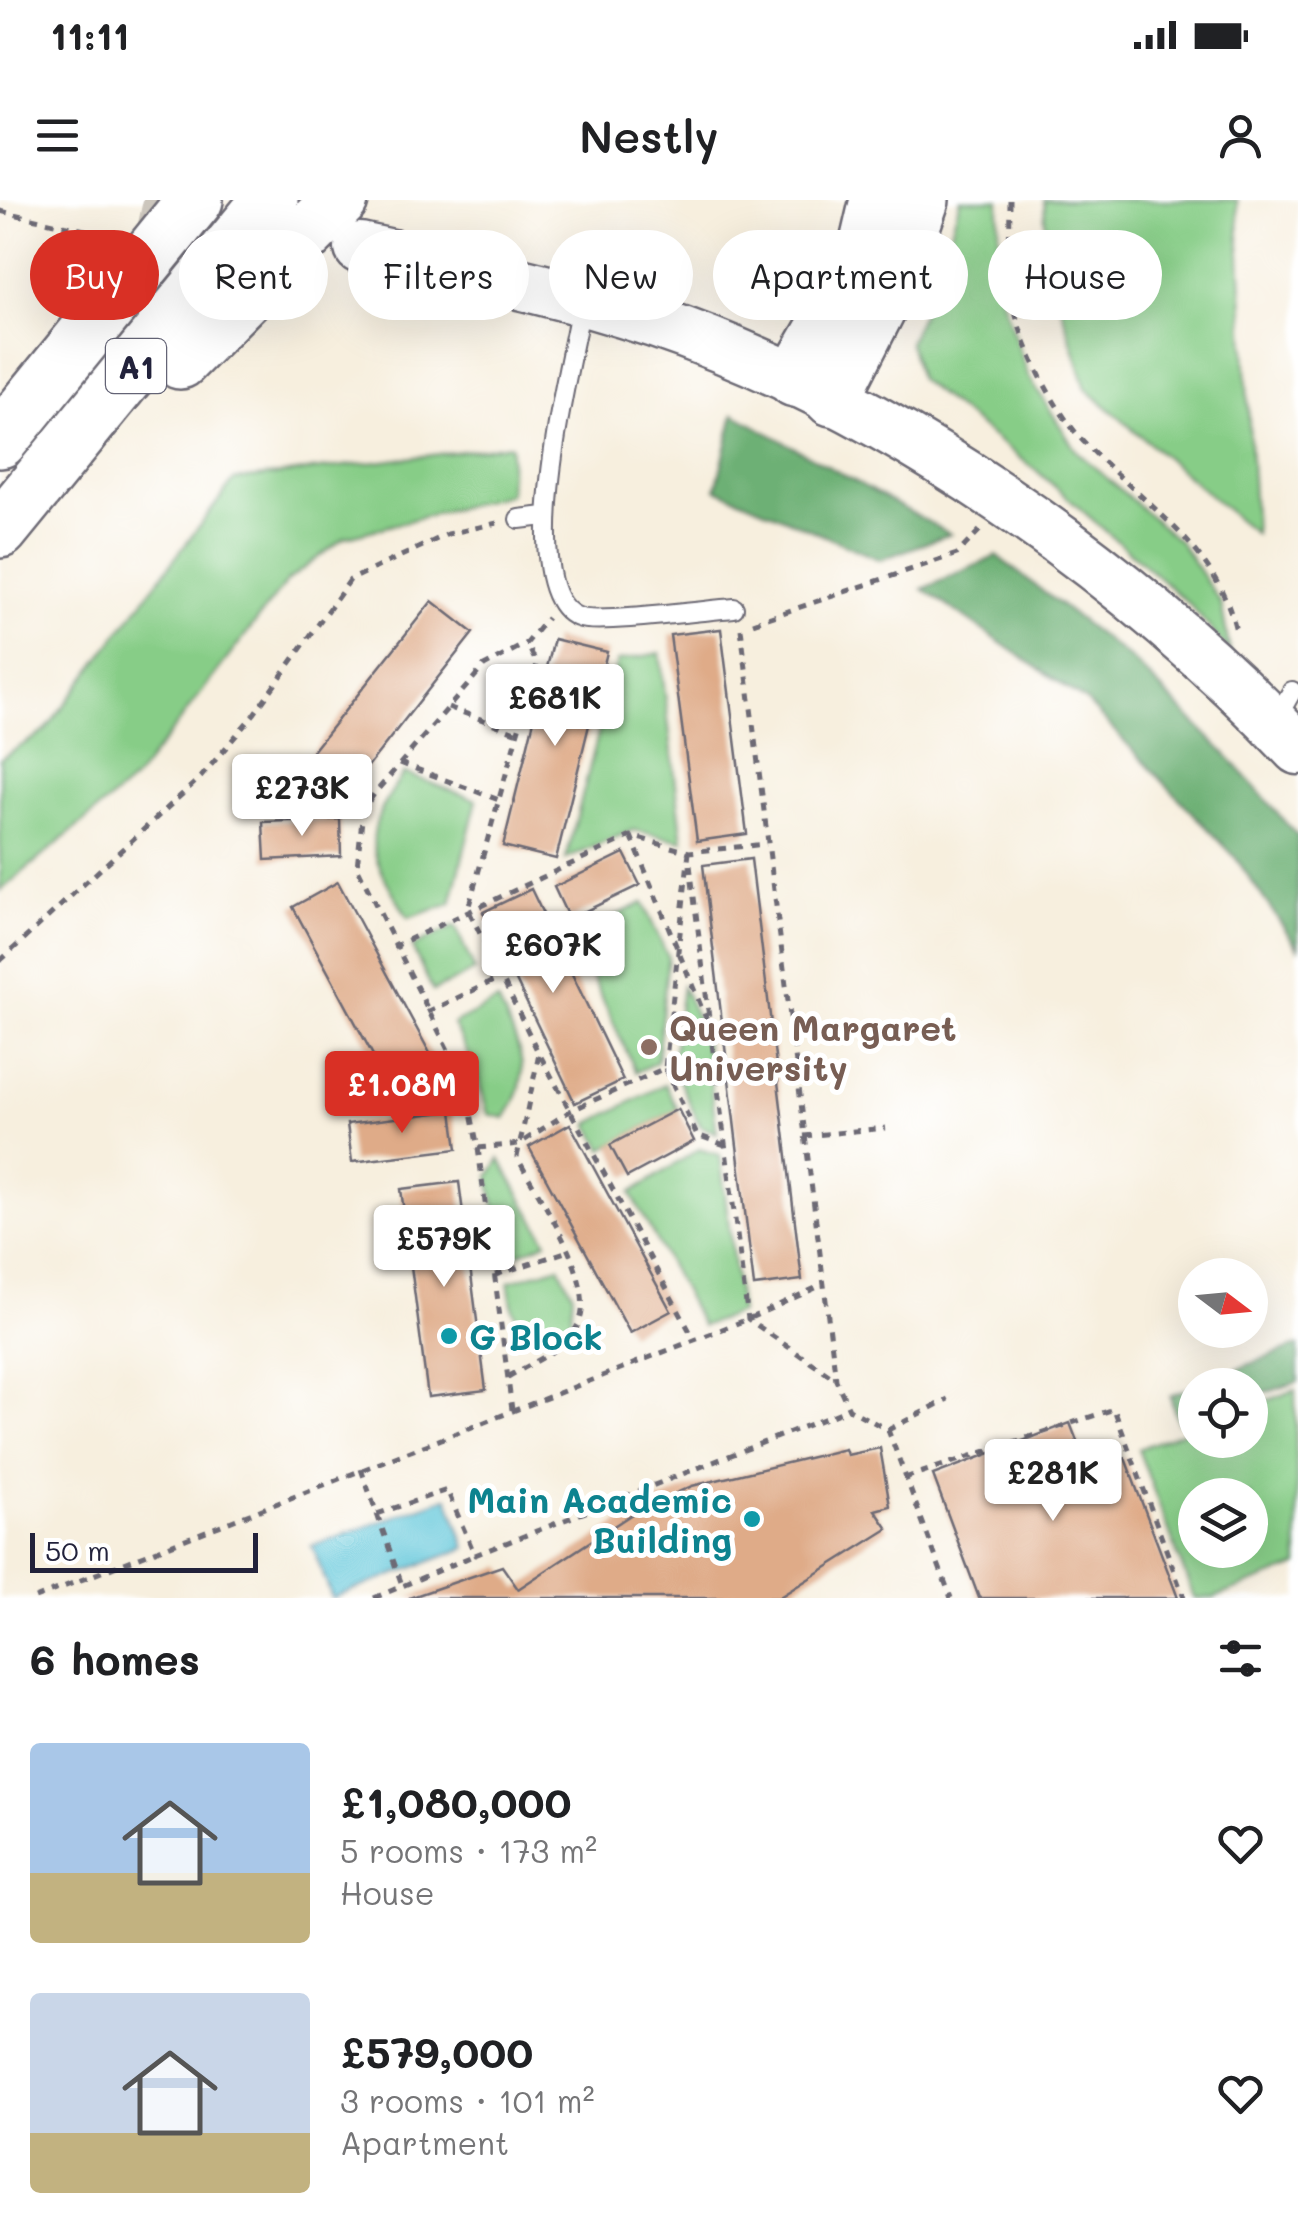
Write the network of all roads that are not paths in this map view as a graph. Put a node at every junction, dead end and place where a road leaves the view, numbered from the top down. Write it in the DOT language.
graph roads {
  1 [pos="157,200"];
  2 [pos="194,200"];
  3 [pos="270,200"];
  4 [pos="878,200"];
  5 [pos="921,200"];
  6 [pos="350,224"];
  7 [pos="549,290"];
  8 [pos="558,320"];
  9 [pos="640,320"];
  10 [pos="813,389"];
  11 [pos="35,398"];
  12 [pos="0,440"];
  13 [pos="69,446"];
  14 [pos="545,516"];
  15 [pos="520,518"];
  16 [pos="0,530"];
  17 [pos="734,608"];
  18 [pos="1288,721"];
  1 -- 11 [label="main road"];
  2 -- 11 [label="main road, A1"];
  3 -- 13 [label="main road, A1"];
  4 -- 10 [label="main road"];
  5 -- 10 [label="main road"];
  6 -- 7 [label="street"];
  6 -- 13 [label="main road, A1"];
  8 -- 14 [label="lane"];
  9 -- 10 [label="street"];
  10 -- 18 [label="street"];
  11 -- 12 [label="main road, A1"];
  13 -- 16 [label="main road, A1"];
  14 -- 15 [label="lane"];
  14 -- 17 [label="lane"];
}
